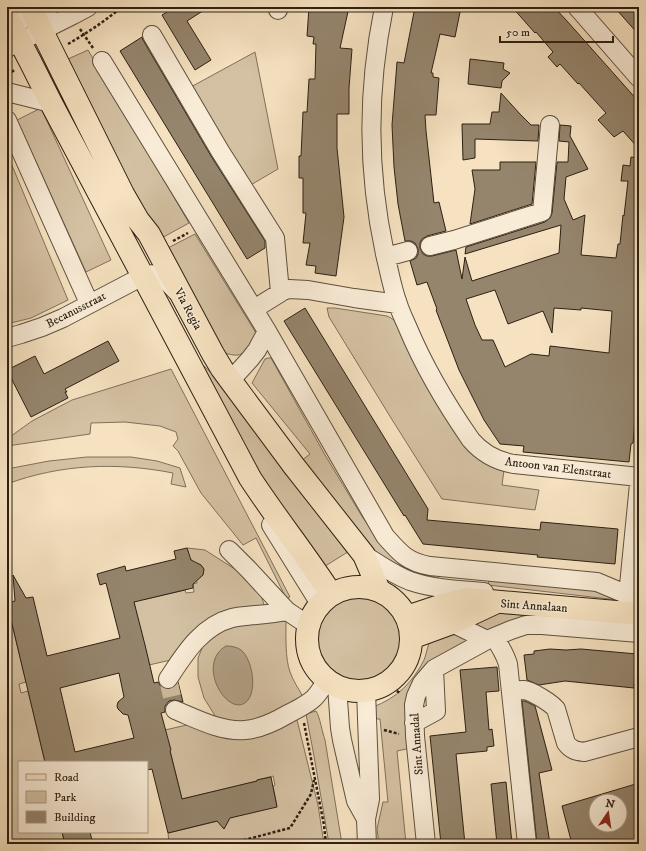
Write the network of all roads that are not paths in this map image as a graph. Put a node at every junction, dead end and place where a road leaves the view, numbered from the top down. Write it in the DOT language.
graph roads {
  1 [pos="88,7"];
  2 [pos="384,7"];
  3 [pos="577,7"];
  4 [pos="39,15"];
  5 [pos="10,32"];
  6 [pos="152,35"];
  7 [pos="102,61"];
  8 [pos="639,78"];
  9 [pos="7,92"];
  10 [pos="51,103"];
  11 [pos="7,120"];
  12 [pos="550,125"];
  13 [pos="430,246"];
  14 [pos="408,251"];
  15 [pos="386,257"];
  16 [pos="143,276"];
  17 [pos="280,292"];
  18 [pos="181,295"];
  19 [pos="89,303"];
  20 [pos="398,304"];
  21 [pos="254,309"];
  22 [pos="267,331"];
  23 [pos="7,338"];
  24 [pos="230,380"];
  25 [pos="639,477"];
  26 [pos="639,484"];
  27 [pos="230,550"];
  28 [pos="364,555"];
  29 [pos="379,590"];
  30 [pos="326,599"];
  31 [pos="497,602"];
  32 [pos="633,604"];
  33 [pos="287,611"];
  34 [pos="407,617"];
  35 [pos="452,623"];
  36 [pos="308,625"];
  37 [pos="639,633"];
  38 [pos="411,638"];
  39 [pos="490,639"];
  40 [pos="168,680"];
  41 [pos="332,683"];
  42 [pos="366,691"];
  43 [pos="511,691"];
  44 [pos="175,710"];
  45 [pos="639,737"];
  46 [pos="366,819"];
  47 [pos="367,844"];
  48 [pos="426,844"];
  49 [pos="527,844"];
  1 -- 4 [label="street"];
  2 -- 15 [label="street, Antoon van Elenstraat"];
  3 -- 8 [label="street"];
  4 -- 5 [label="street"];
  4 -- 18 [label="main road, Via Regia"];
  5 -- 10 [label="main road, Via Regia"];
  6 -- 17 [label="street"];
  7 -- 21 [label="street"];
  9 -- 10 [label="street"];
  10 -- 16 [label="main road, Via Regia"];
  11 -- 19 [label="street"];
  12 -- 13 [label="street"];
  14 -- 15 [label="street"];
  15 -- 20 [label="street, Antoon van Elenstraat"];
  16 -- 18 [label="street"];
  16 -- 19 [label="street, Becanusstraat"];
  16 -- 30 [label="main road, Via Regia"];
  17 -- 20 [label="street"];
  17 -- 21 [label="street"];
  18 -- 24 [label="main road, Via Regia"];
  19 -- 23 [label="street, Becanusstraat"];
  20 -- 25 [label="street, Antoon van Elenstraat"];
  21 -- 22 [label="street"];
  22 -- 24 [label="street"];
  22 -- 32 [label="street"];
  24 -- 28 [label="main road, Via Regia"];
  26 -- 32 [label="street"];
  27 -- 33 [label="street"];
  28 -- 29 [label="main road, Via Regia"];
  28 -- 31 [label="street"];
  29 -- 30 [label="main road"];
  29 -- 34 [label="main road"];
  30 -- 36 [label="main road"];
  31 -- 32 [label="main road, Sint Annalaan"];
  31 -- 34 [label="main road"];
  31 -- 35 [label="main road, Sint Annalaan"];
  33 -- 36 [label="street"];
  33 -- 40 [label="street"];
  34 -- 38 [label="main road"];
  35 -- 38 [label="main road, Sint Annalaan"];
  35 -- 39 [label="street"];
  36 -- 41 [label="main road"];
  37 -- 39 [label="street, Sint Annalaan"];
  38 -- 42 [label="main road"];
  39 -- 43 [label="street"];
  39 -- 48 [label="street, Sint Annadal"];
  41 -- 42 [label="main road"];
  41 -- 44 [label="street"];
  41 -- 46 [label="street"];
  42 -- 46 [label="street"];
  43 -- 45 [label="street"];
  43 -- 49 [label="street"];
  46 -- 47 [label="street"];
}
